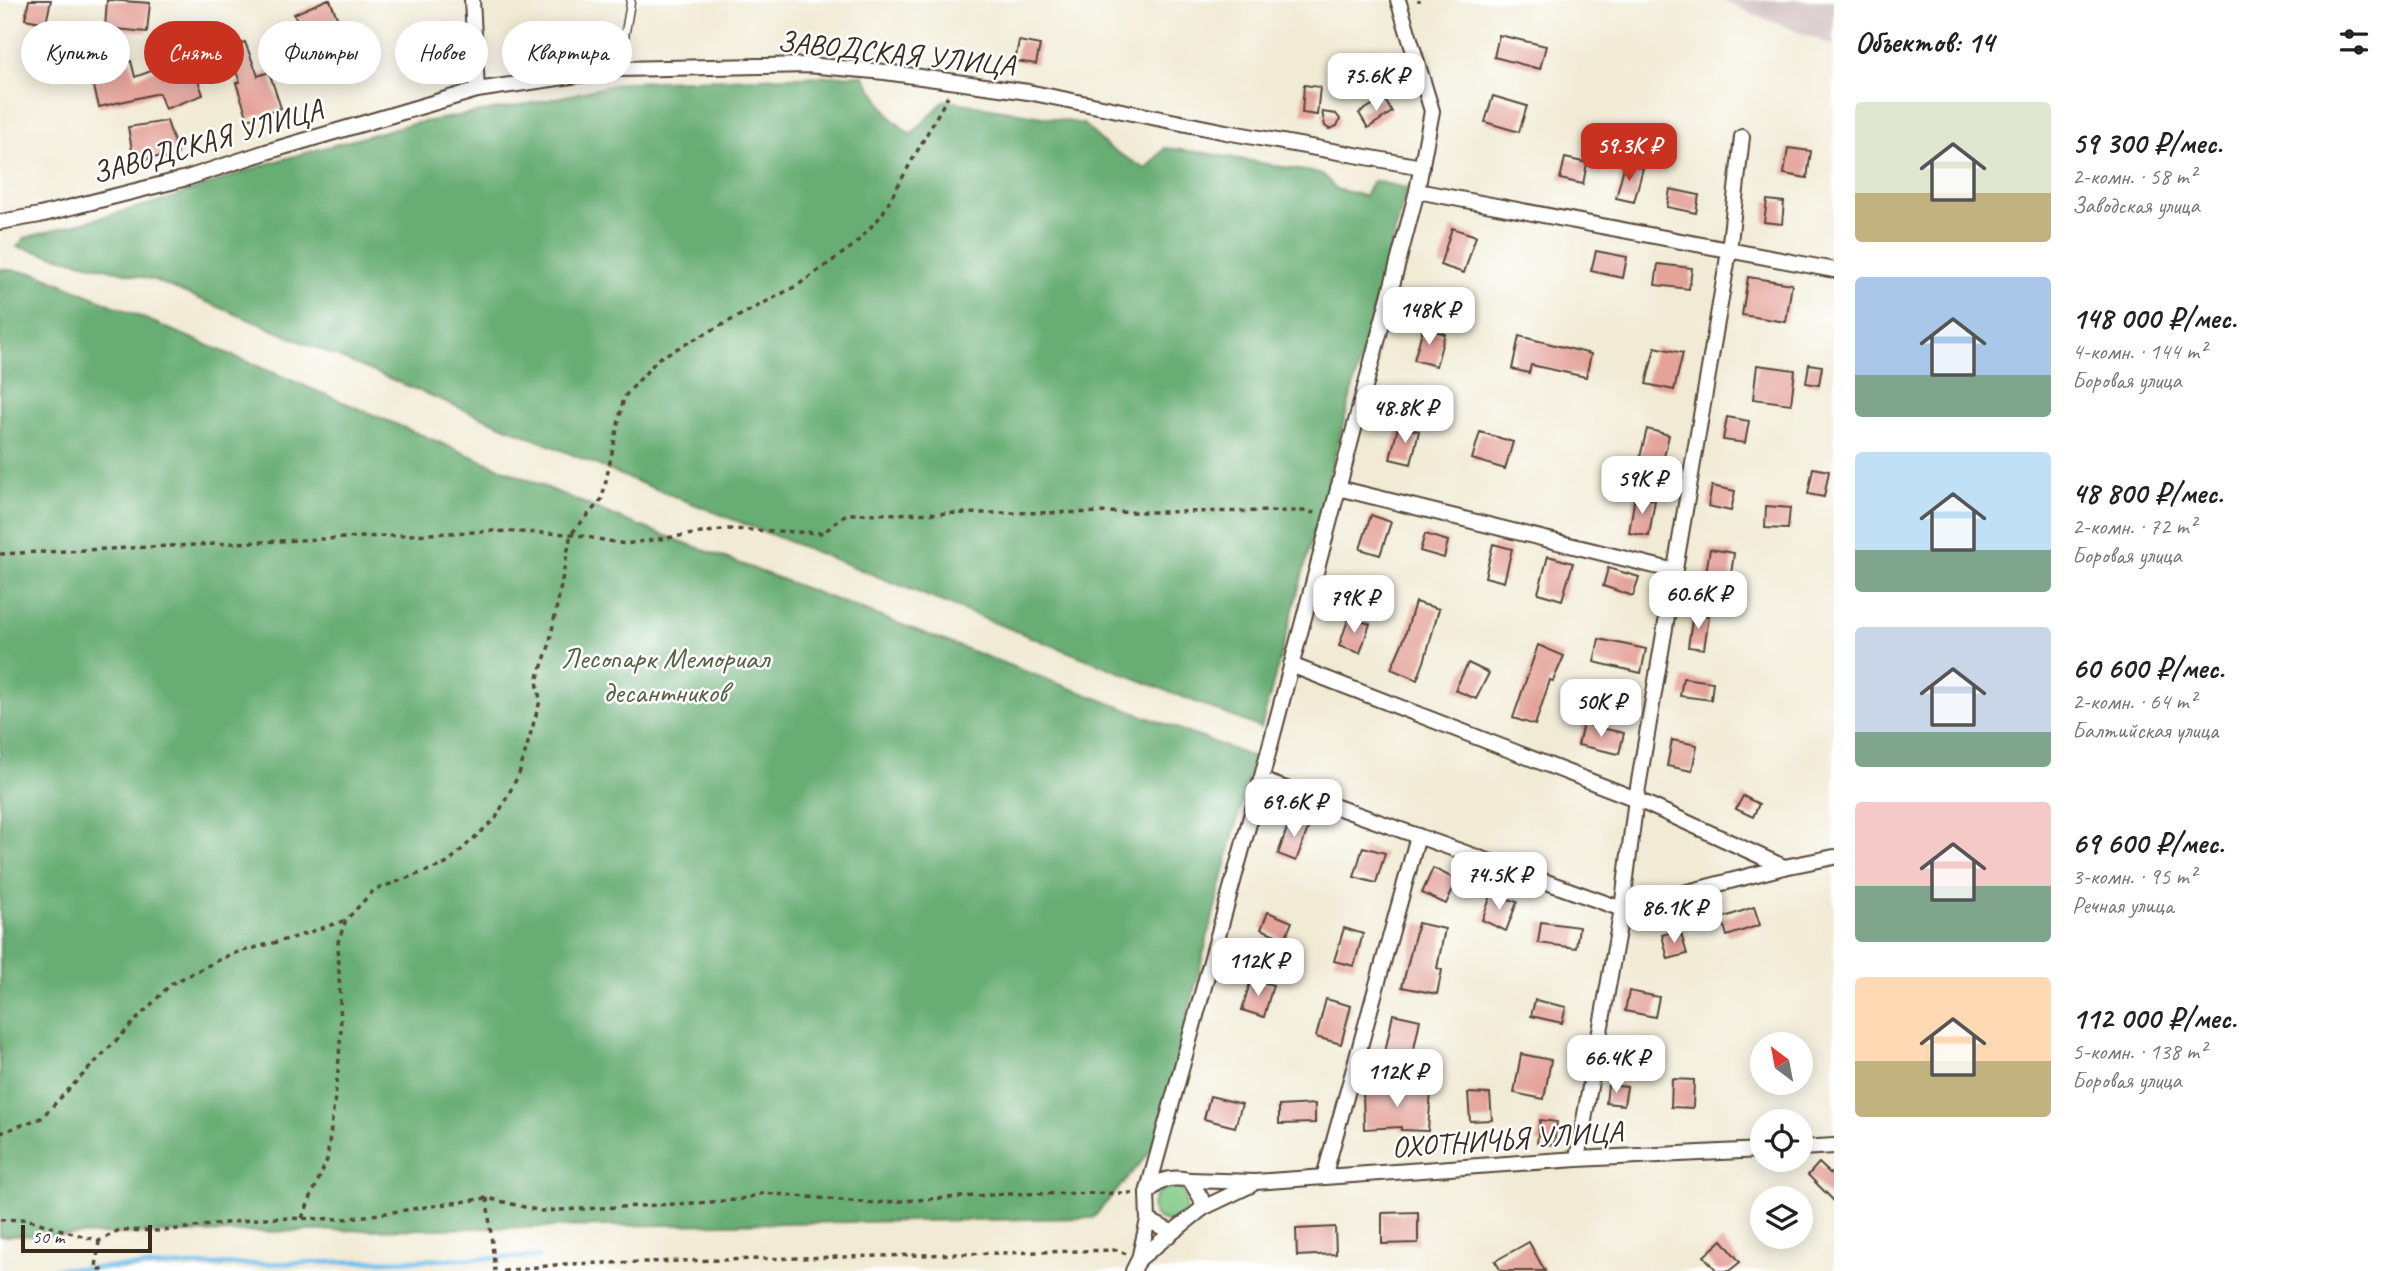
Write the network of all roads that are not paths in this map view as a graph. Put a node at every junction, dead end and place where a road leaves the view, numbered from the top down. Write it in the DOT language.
graph roads {
  1 [pos="472,0"];
  2 [pos="631,0"];
  3 [pos="1398,0"];
  4 [pos="627,21"];
  5 [pos="632,69"];
  6 [pos="518,84"];
  7 [pos="477,90"];
  8 [pos="1742,137"];
  9 [pos="1422,167"];
  10 [pos="1417,191"];
  11 [pos="0,222"];
  12 [pos="1729,251"];
  13 [pos="1834,270"];
  14 [pos="1338,488"];
  15 [pos="1675,571"];
  16 [pos="1291,665"];
  17 [pos="1261,780"];
  18 [pos="1636,799"];
  19 [pos="1418,836"];
  20 [pos="1834,857"];
  21 [pos="1784,867"];
  22 [pos="1622,909"];
  23 [pos="1834,1146"];
  24 [pos="1813,1147"];
  25 [pos="1750,1151"];
  26 [pos="1577,1159"];
  27 [pos="1156,1164"];
  28 [pos="1324,1177"];
  29 [pos="1183,1179"];
  30 [pos="1255,1182"];
  31 [pos="1147,1193"];
  32 [pos="1203,1208"];
  33 [pos="1148,1220"];
  34 [pos="1171,1232"];
  35 [pos="1136,1265"];
  1 -- 7 [label="street"];
  2 -- 4 [label="lane"];
  3 -- 9 [label="street"];
  5 -- 9 [label="street, ЗАВОДСКАЯ УЛИЦА"];
  6 -- 7 [label="street, ЗАВОДСКАЯ УЛИЦА"];
  7 -- 11 [label="street, ЗАВОДСКАЯ УЛИЦА"];
  8 -- 12 [label="street"];
  9 -- 10 [label="street"];
  10 -- 12 [label="street"];
  10 -- 14 [label="street"];
  12 -- 13 [label="street"];
  12 -- 15 [label="street"];
  14 -- 15 [label="street"];
  14 -- 16 [label="street"];
  15 -- 18 [label="street"];
  16 -- 17 [label="street"];
  16 -- 18 [label="street"];
  17 -- 19 [label="street"];
  17 -- 27 [label="street"];
  18 -- 21 [label="street"];
  18 -- 22 [label="street"];
  19 -- 22 [label="street"];
  19 -- 28 [label="street"];
  20 -- 21 [label="street"];
  21 -- 22 [label="street"];
  22 -- 26 [label="street"];
  23 -- 24 [label="street"];
  25 -- 26 [label="street, ОХОТНИЧЬЯ УЛИЦА"];
  26 -- 28 [label="street, ОХОТНИЧЬЯ УЛИЦА"];
  27 -- 29 [label="street, ОХОТНИЧЬЯ УЛИЦА"];
  27 -- 31 [label="street"];
  28 -- 30 [label="street, ОХОТНИЧЬЯ УЛИЦА"];
  29 -- 30 [label="street, ОХОТНИЧЬЯ УЛИЦА"];
  29 -- 31 [label="street"];
  29 -- 32 [label="street"];
  30 -- 32 [label="street, ОХОТНИЧЬЯ УЛИЦА"];
  31 -- 33 [label="street"];
  32 -- 34 [label="street"];
  33 -- 34 [label="street"];
  33 -- 35 [label="street"];
  34 -- 35 [label="street"];
}
